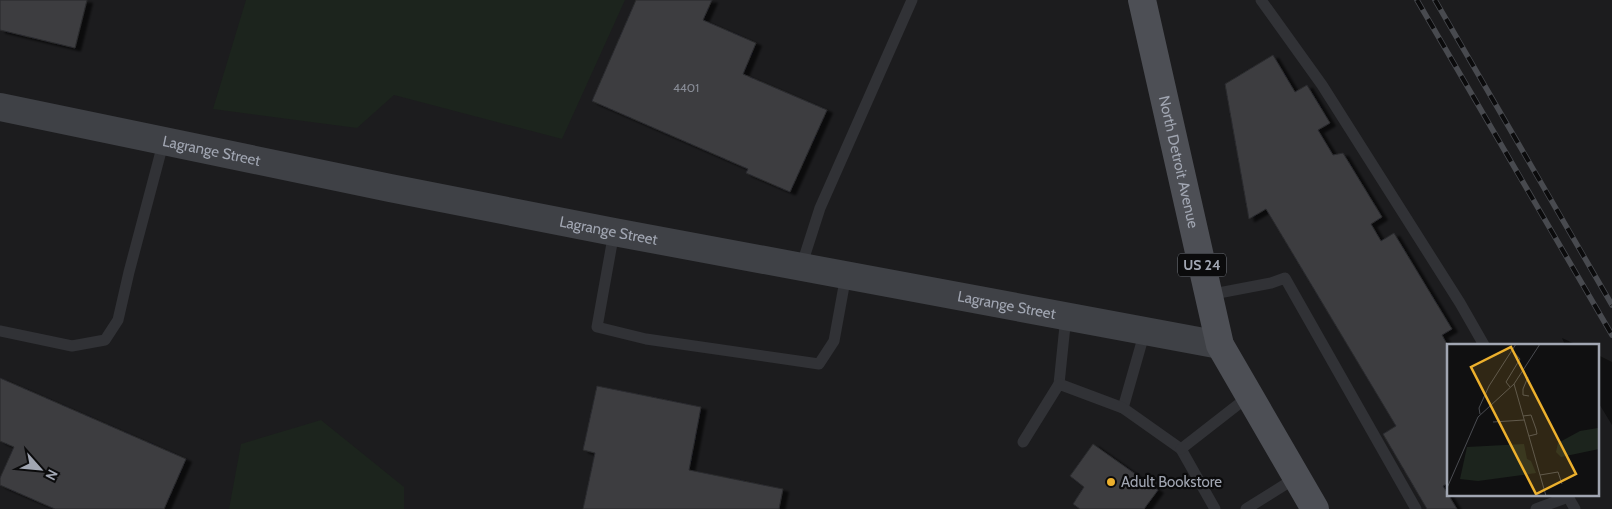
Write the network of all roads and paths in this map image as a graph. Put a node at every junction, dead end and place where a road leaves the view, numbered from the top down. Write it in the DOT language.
graph roads {
  1 [pos="912,0"];
  2 [pos="1142,0"];
  3 [pos="1261,0"];
  4 [pos="0,107"];
  5 [pos="164,140"];
  6 [pos="614,232"];
  7 [pos="801,266"];
  8 [pos="846,275"];
  9 [pos="1208,295"];
  10 [pos="1066,316"];
  11 [pos="0,331"];
  12 [pos="1145,331"];
  13 [pos="1483,344"];
  14 [pos="1220,345"];
  15 [pos="1059,384"];
  16 [pos="1249,396"];
  17 [pos="1123,408"];
  18 [pos="1023,442"];
  19 [pos="1181,449"];
  20 [pos="1297,477"];
  21 [pos="1568,496"];
  22 [pos="1215,509"];
  23 [pos="1246,509"];
  24 [pos="1315,509"];
  25 [pos="1416,509"];
  26 [pos="1536,509"];
  27 [pos="1575,509"];
  1 -- 7 [label="lane"];
  2 -- 9 [label="main road, North Detroit Avenue / US 24"];
  3 -- 13 [label="lane"];
  4 -- 5 [label="main road, Lagrange Street"];
  5 -- 6 [label="main road, Lagrange Street"];
  5 -- 11 [label="lane"];
  6 -- 7 [label="main road, Lagrange Street"];
  6 -- 8 [label="lane"];
  7 -- 8 [label="main road, Lagrange Street"];
  8 -- 10 [label="main road, Lagrange Street"];
  9 -- 14 [label="main road, North Detroit Avenue / US 24"];
  9 -- 25 [label="lane"];
  10 -- 12 [label="main road, Lagrange Street"];
  10 -- 15 [label="lane"];
  12 -- 14 [label="main road, Lagrange Street"];
  12 -- 17 [label="lane"];
  14 -- 16 [label="main road, North Detroit Avenue / US 24"];
  15 -- 17 [label="lane"];
  15 -- 18 [label="lane"];
  16 -- 19 [label="lane"];
  16 -- 20 [label="main road, North Detroit Avenue / US 24"];
  17 -- 19 [label="lane"];
  19 -- 22 [label="lane"];
  20 -- 23 [label="lane"];
  20 -- 24 [label="main road, North Detroit Avenue / US 24"];
  21 -- 26 [label="lane"];
  21 -- 27 [label="lane"];
}
